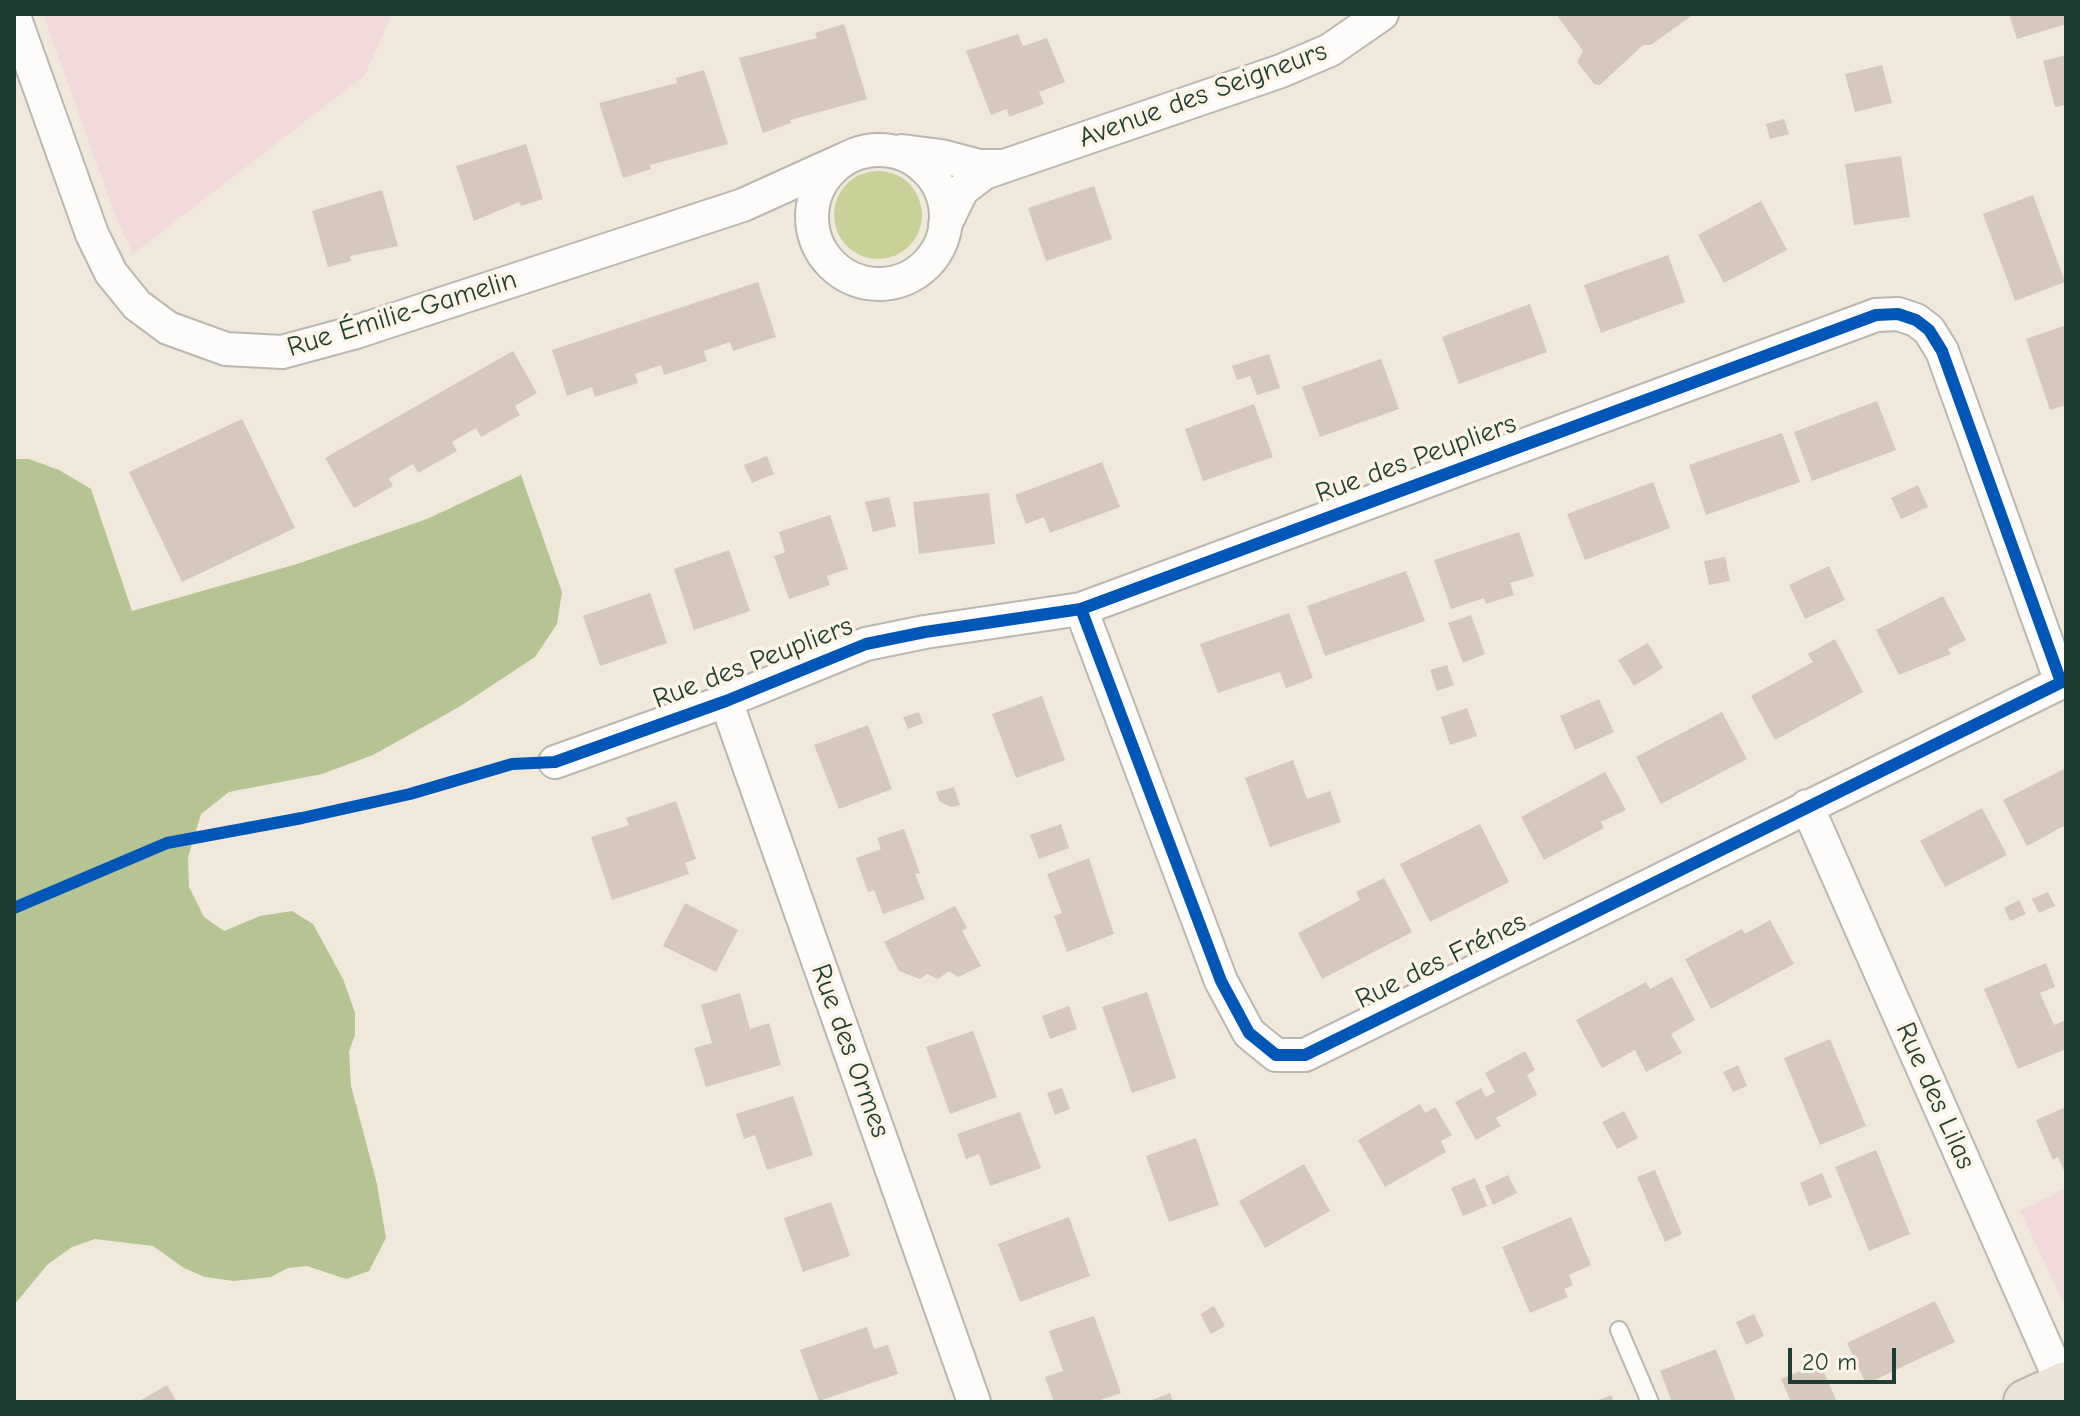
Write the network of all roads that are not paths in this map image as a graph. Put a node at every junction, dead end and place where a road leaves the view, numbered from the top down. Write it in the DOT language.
graph roads {
  1 [pos="1382,14"];
  2 [pos="14,16"];
  3 [pos="889,150"];
  4 [pos="847,158"];
  5 [pos="1017,163"];
  6 [pos="743,205"];
  7 [pos="945,225"];
  8 [pos="822,253"];
  9 [pos="1081,609"];
  10 [pos="2064,681"];
  11 [pos="726,701"];
  12 [pos="555,762"];
  13 [pos="1807,806"];
  14 [pos="1619,1330"];
  15 [pos="2052,1391"];
  16 [pos="974,1402"];
  17 [pos="1650,1402"];
  1 -- 5 [label="street, Avenue des Seigneurs"];
  2 -- 6 [label="street, Rue Émilie-Gamelin"];
  3 -- 4 [label="street, Rue Émilie-Gamelin"];
  3 -- 5 [label="street, Avenue des Seigneurs"];
  3 -- 7 [label="street"];
  4 -- 6 [label="street, Rue Émilie-Gamelin"];
  4 -- 8 [label="street"];
  5 -- 7 [label="street, Avenue des Seigneurs"];
  6 -- 8 [label="street, Rue Émilie-Gamelin"];
  7 -- 8 [label="street, Rue Émilie-Gamelin"];
  9 -- 10 [label="street, Rue des Peupliers"];
  9 -- 11 [label="street, Rue des Peupliers"];
  9 -- 13 [label="street, Rue des Frénes"];
  10 -- 13 [label="street, Rue des Frénes"];
  11 -- 12 [label="street, Rue des Peupliers"];
  11 -- 16 [label="street, Rue des Ormes"];
  13 -- 15 [label="street, Rue des Lilas"];
  14 -- 17 [label="lane"];
}
